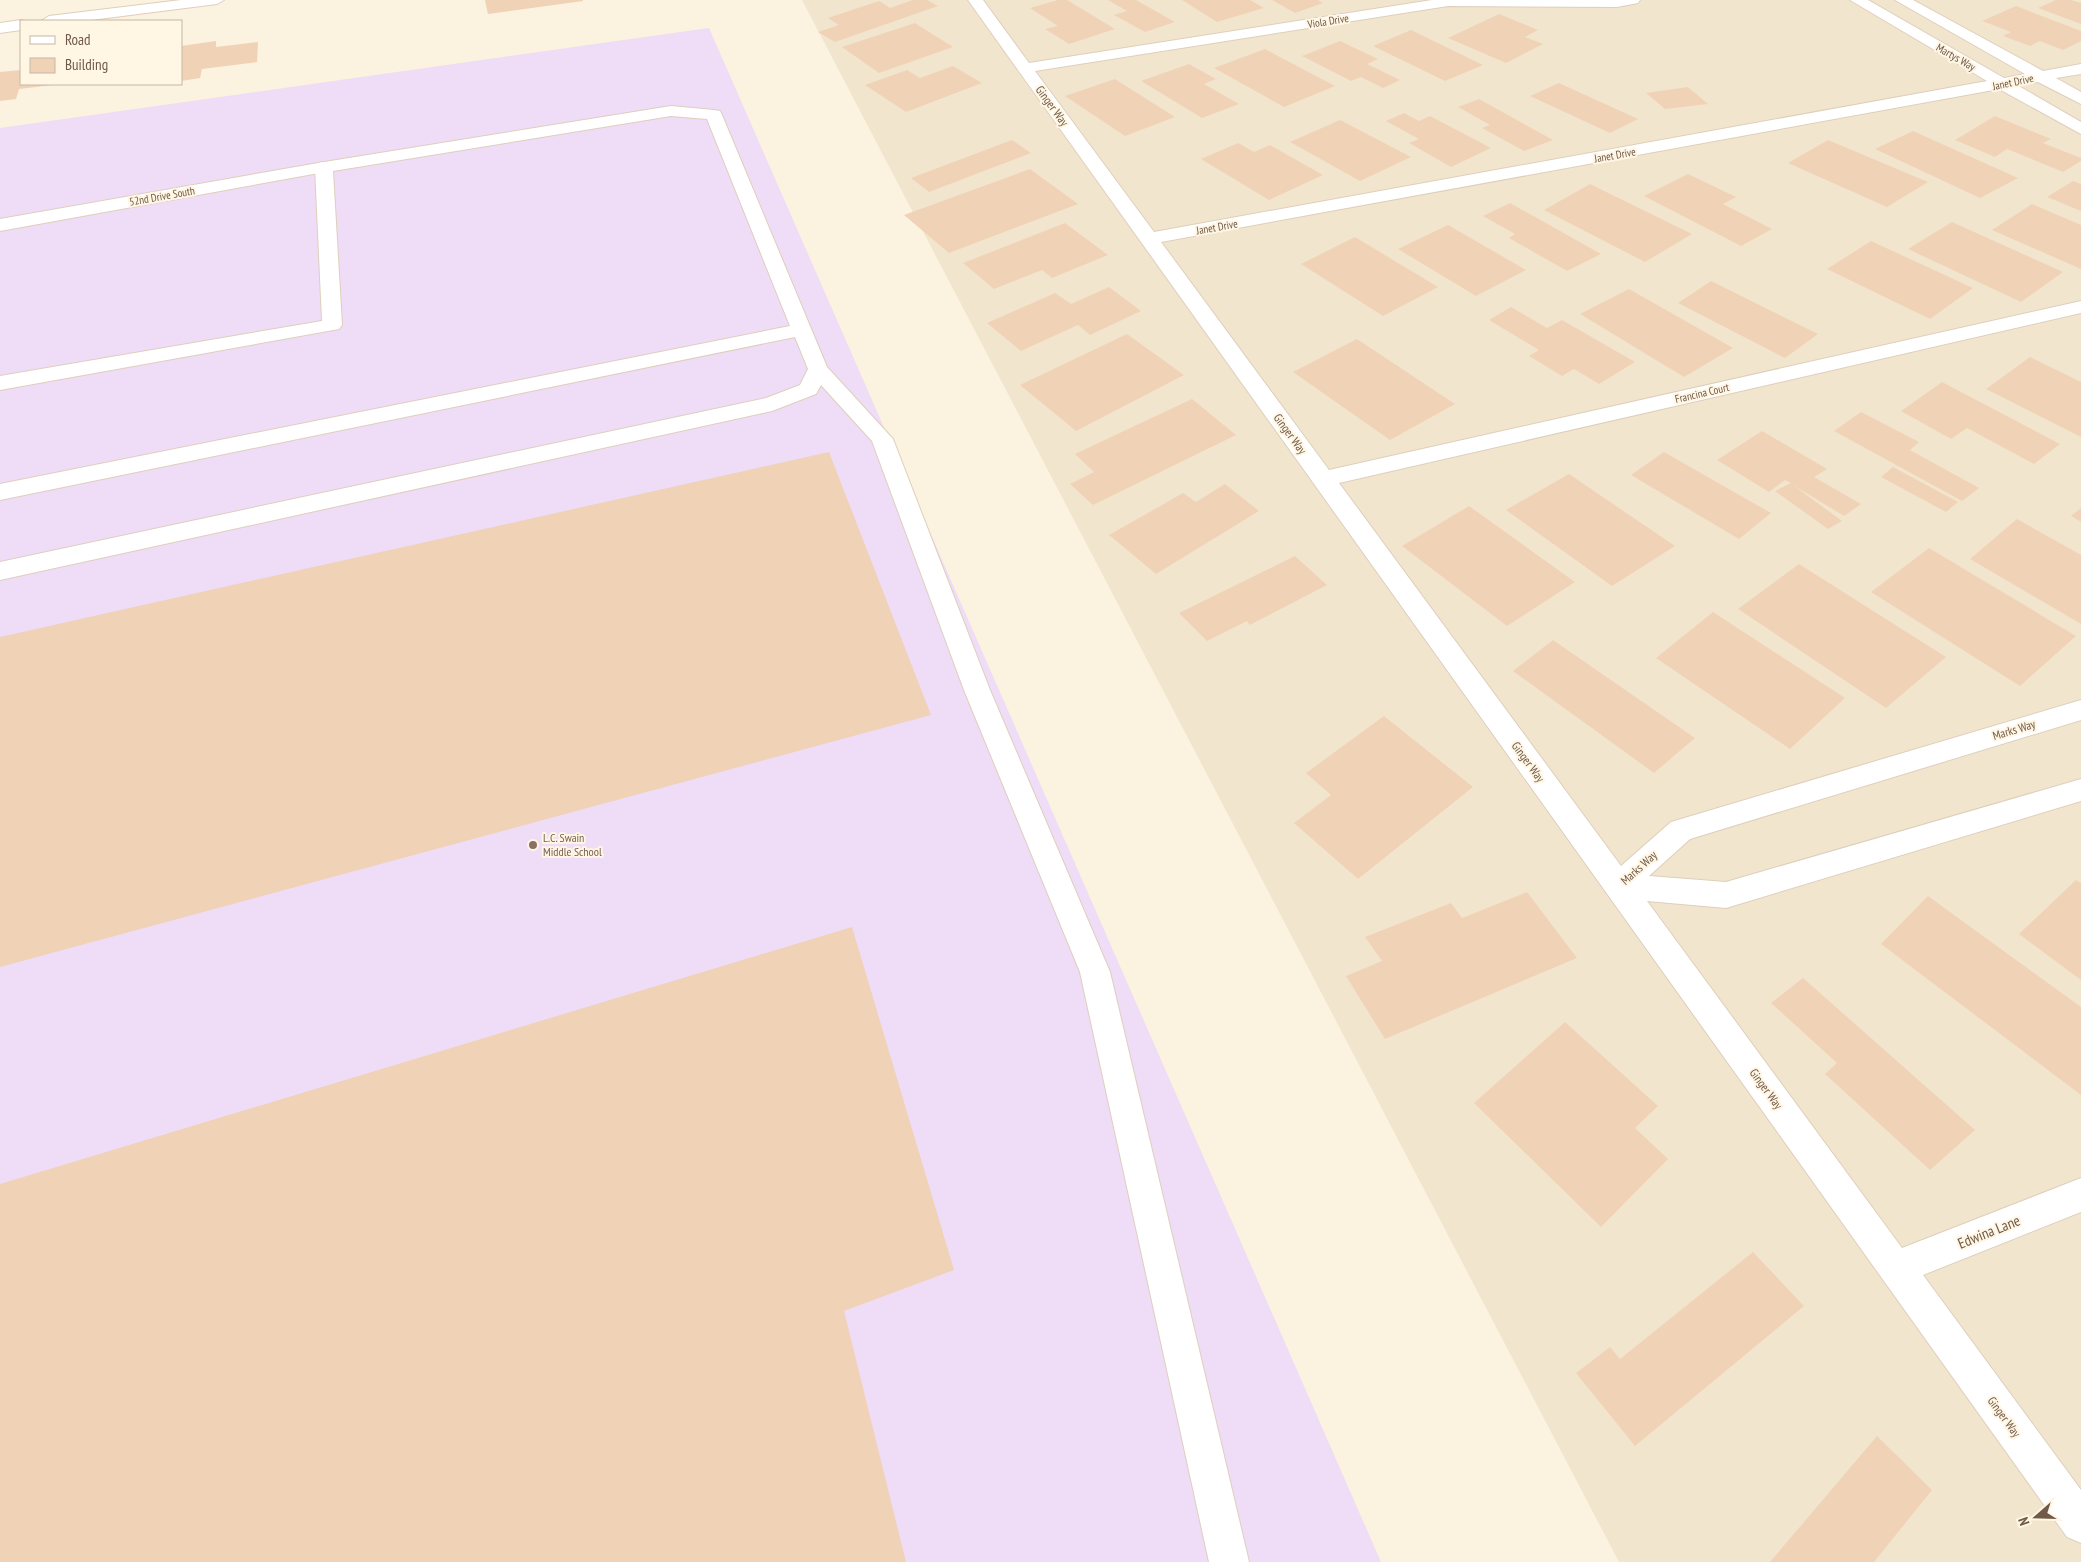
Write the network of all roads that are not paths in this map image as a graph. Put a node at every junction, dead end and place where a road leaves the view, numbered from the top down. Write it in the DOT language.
graph roads {
  1 [pos="217,0"];
  2 [pos="975,0"];
  3 [pos="1633,0"];
  4 [pos="1857,0"];
  5 [pos="1902,0"];
  6 [pos="57,20"];
  7 [pos="20,25"];
  8 [pos="0,28"];
  9 [pos="1025,68"];
  10 [pos="2081,69"];
  11 [pos="2040,76"];
  12 [pos="2002,85"];
  13 [pos="2081,99"];
  14 [pos="2081,129"];
  15 [pos="324,168"];
  16 [pos="0,225"];
  17 [pos="1149,239"];
  18 [pos="2081,307"];
  19 [pos="802,329"];
  20 [pos="818,369"];
  21 [pos="0,383"];
  22 [pos="1323,479"];
  23 [pos="0,492"];
  24 [pos="0,571"];
  25 [pos="2081,710"];
  26 [pos="2081,790"];
  27 [pos="1618,886"];
  28 [pos="2081,1195"];
  29 [pos="1896,1268"];
  30 [pos="2081,1523"];
  31 [pos="1229,1562"];
  1 -- 6 [label="street"];
  2 -- 9 [label="street, Ginger Way"];
  3 -- 9 [label="street, Viola Drive"];
  4 -- 12 [label="street, Martys Way"];
  5 -- 11 [label="street, Martys Way"];
  7 -- 8 [label="street"];
  9 -- 17 [label="street, Ginger Way"];
  10 -- 11 [label="street, Janet Drive"];
  11 -- 12 [label="street, Janet Drive"];
  11 -- 13 [label="street, Martys Way"];
  12 -- 14 [label="street, Martys Way"];
  12 -- 17 [label="street, Janet Drive"];
  15 -- 16 [label="street, 52nd Drive South"];
  15 -- 19 [label="street, 52nd Drive South"];
  15 -- 21 [label="street"];
  17 -- 22 [label="street, Ginger Way"];
  18 -- 22 [label="street, Francina Court"];
  19 -- 20 [label="street"];
  19 -- 23 [label="street"];
  20 -- 24 [label="street"];
  20 -- 31 [label="street"];
  22 -- 27 [label="street, Ginger Way"];
  25 -- 27 [label="street, Marks Way"];
  26 -- 27 [label="street, Marks Way"];
  27 -- 29 [label="street, Ginger Way"];
  28 -- 29 [label="street, Edwina Lane"];
  29 -- 30 [label="street, Ginger Way"];
}
